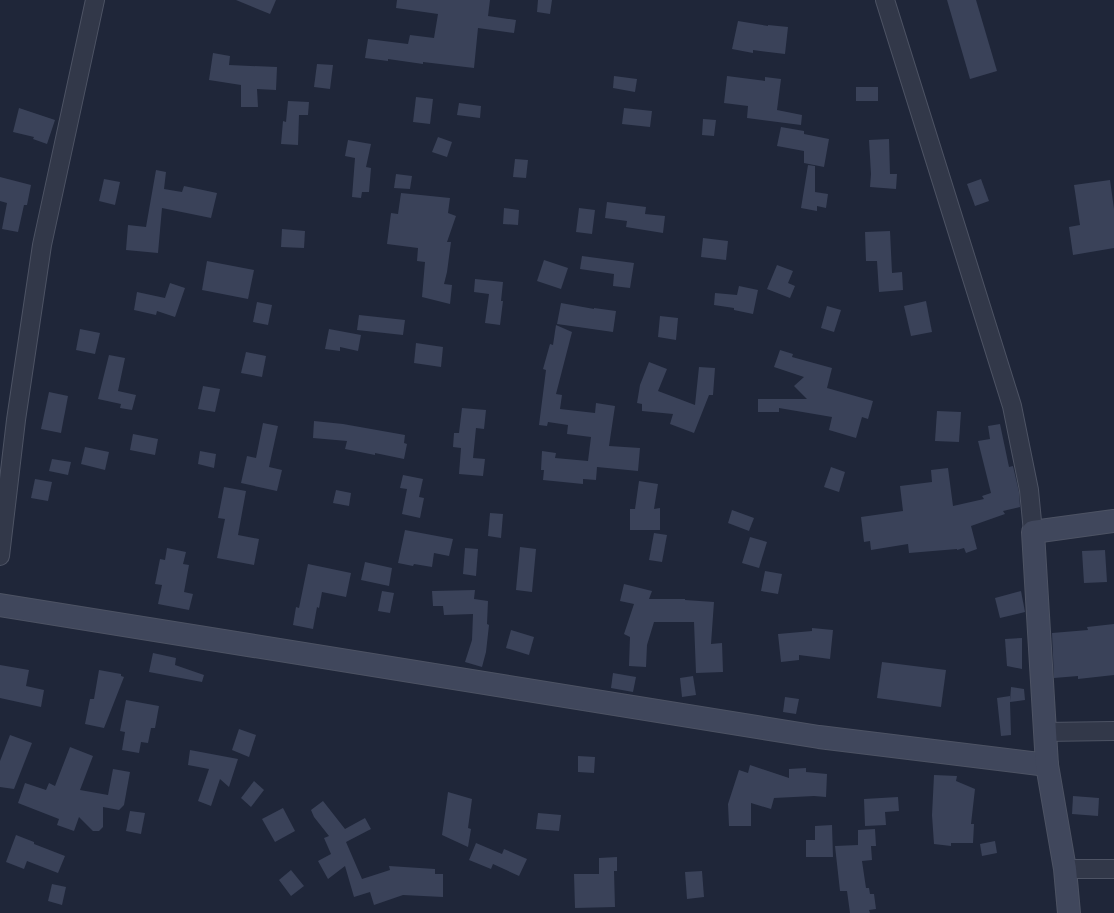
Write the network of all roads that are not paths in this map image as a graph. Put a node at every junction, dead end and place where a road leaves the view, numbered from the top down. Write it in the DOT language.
graph roads {
  1 [pos="95,0"];
  2 [pos="881,0"];
  3 [pos="1114,521"];
  4 [pos="1033,532"];
  5 [pos="0,556"];
  6 [pos="0,605"];
  7 [pos="1114,731"];
  8 [pos="1044,732"];
  9 [pos="1047,765"];
  10 [pos="1065,869"];
  11 [pos="1114,869"];
  12 [pos="1069,913"];
  1 -- 5 [label="street"];
  2 -- 4 [label="street"];
  3 -- 4 [label="street"];
  4 -- 8 [label="street"];
  6 -- 9 [label="street"];
  7 -- 8 [label="street"];
  8 -- 9 [label="street"];
  9 -- 10 [label="street"];
  10 -- 11 [label="street"];
  10 -- 12 [label="street"];
}
